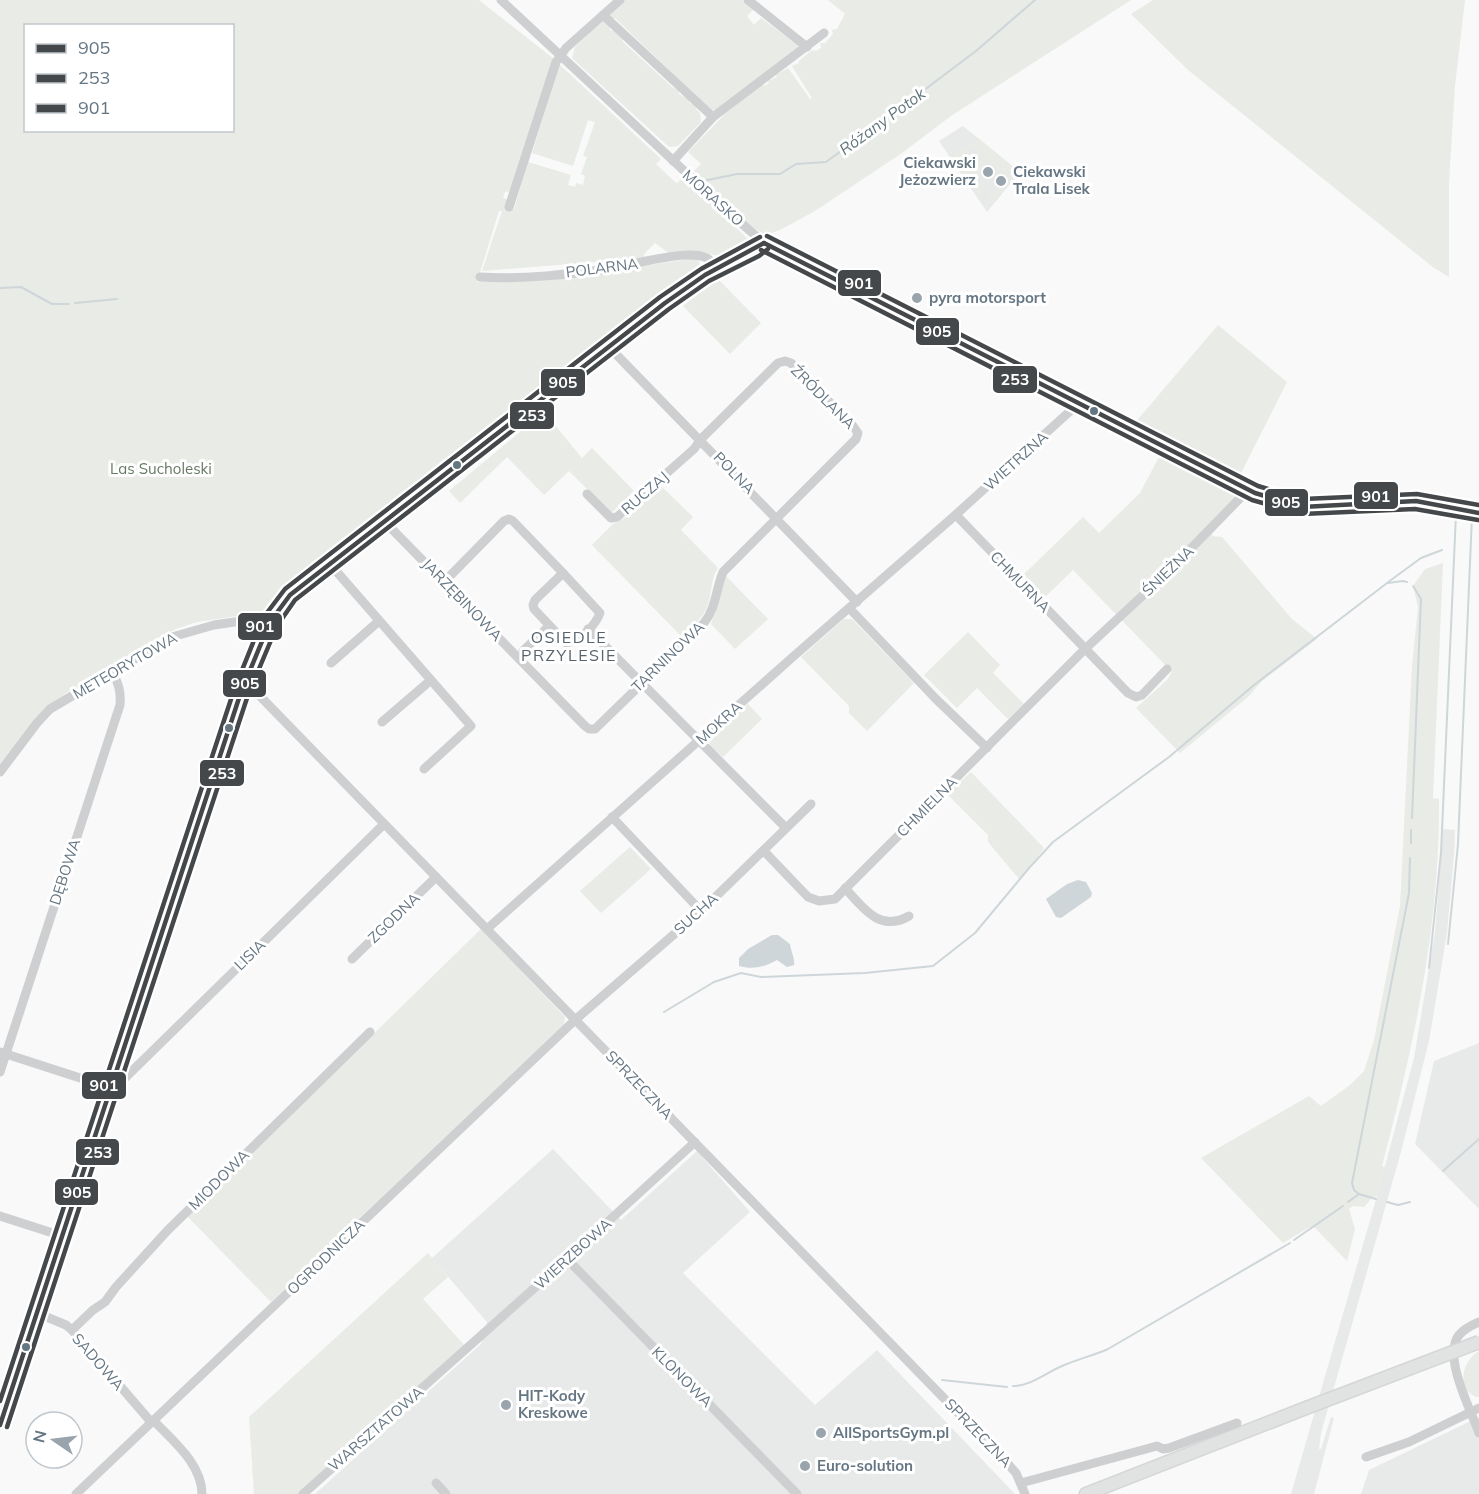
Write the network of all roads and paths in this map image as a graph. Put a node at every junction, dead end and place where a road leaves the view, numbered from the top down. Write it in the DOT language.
graph roads {
  1 [pos="501,0"];
  2 [pos="620,0"];
  3 [pos="748,0"];
  4 [pos="603,15"];
  5 [pos="824,33"];
  6 [pos="807,47"];
  7 [pos="560,55"];
  8 [pos="713,117"];
  9 [pos="673,161"];
  10 [pos="509,207"];
  11 [pos="764,243"];
  12 [pos="716,270"];
  13 [pos="480,277"];
  14 [pos="609,347"];
  15 [pos="1079,403"];
  16 [pos="701,439"];
  17 [pos="1248,490"];
  18 [pos="587,494"];
  19 [pos="1479,513"];
  20 [pos="954,517"];
  21 [pos="777,518"];
  22 [pos="386,522"];
  23 [pos="331,565"];
  24 [pos="563,573"];
  25 [pos="444,582"];
  26 [pos="853,605"];
  27 [pos="271,620"];
  28 [pos="379,621"];
  29 [pos="549,626"];
  30 [pos="588,630"];
  31 [pos="1085,649"];
  32 [pos="523,651"];
  33 [pos="331,663"];
  34 [pos="1167,669"];
  35 [pos="112,672"];
  36 [pos="430,680"];
  37 [pos="243,684"];
  38 [pos="642,684"];
  39 [pos="381,722"];
  40 [pos="589,729"];
  41 [pos="699,742"];
  42 [pos="987,748"];
  43 [pos="424,769"];
  44 [pos="0,772"];
  45 [pos="811,804"];
  46 [pos="612,817"];
  47 [pos="384,824"];
  48 [pos="786,828"];
  49 [pos="764,851"];
  50 [pos="436,877"];
  51 [pos="845,888"];
  52 [pos="701,911"];
  53 [pos="909,916"];
  54 [pos="487,929"];
  55 [pos="352,959"];
  56 [pos="575,1020"];
  57 [pos="370,1032"];
  58 [pos="3,1053"];
  59 [pos="0,1072"];
  60 [pos="112,1084"];
  61 [pos="695,1142"];
  62 [pos="0,1216"];
  63 [pos="62,1236"];
  64 [pos="567,1259"];
  65 [pos="37,1313"];
  66 [pos="1479,1322"];
  67 [pos="72,1330"];
  68 [pos="1479,1342"];
  69 [pos="450,1365"];
  70 [pos="1475,1410"];
  71 [pos="152,1421"];
  72 [pos="1237,1423"];
  73 [pos="0,1425"];
  74 [pos="1479,1433"];
  75 [pos="1366,1457"];
  76 [pos="436,1483"];
  77 [pos="1021,1483"];
  78 [pos="76,1494"];
  79 [pos="202,1494"];
  80 [pos="303,1494"];
  81 [pos="446,1494"];
  82 [pos="797,1494"];
  83 [pos="1025,1494"];
  84 [pos="1086,1494"];
  1 -- 7 [label="street, MORASKO"];
  2 -- 4 [label="street"];
  3 -- 6 [label="street"];
  4 -- 7 [label="street"];
  4 -- 8 [label="street"];
  5 -- 6 [label="street, MORASKO"];
  6 -- 8 [label="street, MORASKO"];
  7 -- 9 [label="street, MORASKO"];
  7 -- 10 [label="street"];
  8 -- 9 [label="street, MORASKO"];
  9 -- 11 [label="street, MORASKO"];
  11 -- 12 [label="street"];
  11 -- 15 [label="street, MORASKO"];
  12 -- 13 [label="street, POLARNA"];
  12 -- 14 [label="street"];
  14 -- 16 [label="street, POLNA"];
  14 -- 22 [label="street"];
  15 -- 17 [label="street, MORASKO"];
  15 -- 20 [label="street, WIETRZNA"];
  16 -- 18 [label="street, RUCZAJ"];
  16 -- 21 [label="street, POLNA"];
  16 -- 21 [label="street, ŹRÓDLANA"];
  17 -- 19 [label="street, MORASKO"];
  17 -- 31 [label="street, ŚNIEŻNA"];
  20 -- 26 [label="street, MOKRA"];
  20 -- 31 [label="street, CHMURNA"];
  21 -- 26 [label="street, POLNA"];
  21 -- 38 [label="street, TARNINOWA"];
  22 -- 23 [label="street"];
  22 -- 25 [label="street, JARZĘBINOWA"];
  23 -- 27 [label="street"];
  23 -- 28 [label="street"];
  24 -- 25 [label="street"];
  24 -- 29 [label="street"];
  24 -- 30 [label="street"];
  25 -- 40 [label="street, JARZĘBINOWA"];
  26 -- 41 [label="street, MOKRA"];
  26 -- 42 [label="street, POLNA"];
  27 -- 35 [label="street, METEORYTOWA"];
  27 -- 37 [label="street"];
  28 -- 33 [label="street"];
  28 -- 36 [label="street"];
  29 -- 30 [label="street"];
  29 -- 32 [label="street"];
  30 -- 38 [label="street"];
  31 -- 34 [label="street, CHMURNA"];
  31 -- 42 [label="street, CHMIELNA"];
  35 -- 44 [label="street, METEORYTOWA"];
  35 -- 58 [label="street, DĘBOWA"];
  36 -- 39 [label="street"];
  36 -- 43 [label="street"];
  37 -- 47 [label="street, SPRZECZNA"];
  37 -- 60 [label="street"];
  38 -- 40 [label="street, TARNINOWA"];
  38 -- 41 [label="street"];
  41 -- 46 [label="street, MOKRA"];
  41 -- 48 [label="street"];
  42 -- 51 [label="street, CHMIELNA"];
  45 -- 48 [label="street, SUCHA"];
  46 -- 52 [label="street"];
  46 -- 54 [label="street, MOKRA"];
  47 -- 50 [label="street, SPRZECZNA"];
  47 -- 60 [label="street, LISIA"];
  48 -- 49 [label="street, SUCHA"];
  49 -- 51 [label="street, CHMIELNA"];
  49 -- 52 [label="street, SUCHA"];
  50 -- 54 [label="street, SPRZECZNA"];
  50 -- 55 [label="street, ZGODNA"];
  51 -- 53 [label="street"];
  52 -- 56 [label="street, SUCHA"];
  54 -- 56 [label="street, SPRZECZNA"];
  56 -- 61 [label="street, SPRZECZNA"];
  56 -- 71 [label="street, OGRODNICZA"];
  57 -- 67 [label="street, MIODOWA"];
  58 -- 59 [label="street, DĘBOWA"];
  58 -- 60 [label="street"];
  60 -- 63 [label="street"];
  61 -- 64 [label="street, WIERZBOWA"];
  61 -- 77 [label="street, SPRZECZNA"];
  62 -- 63 [label="street"];
  63 -- 65 [label="street"];
  64 -- 69 [label="street, WIERZBOWA"];
  64 -- 82 [label="street, KLONOWA"];
  65 -- 67 [label="street, SADOWA"];
  65 -- 73 [label="street"];
  66 -- 70 [label="street"];
  67 -- 71 [label="street, SADOWA"];
  68 -- 84 [label="main road, bridge"];
  69 -- 80 [label="street, WARSZTATOWA"];
  70 -- 74 [label="street"];
  70 -- 75 [label="street"];
  71 -- 78 [label="street, OGRODNICZA"];
  71 -- 79 [label="street, SADOWA"];
  72 -- 77 [label="street"];
  76 -- 81 [label="street"];
  77 -- 83 [label="street, SPRZECZNA"];
}
